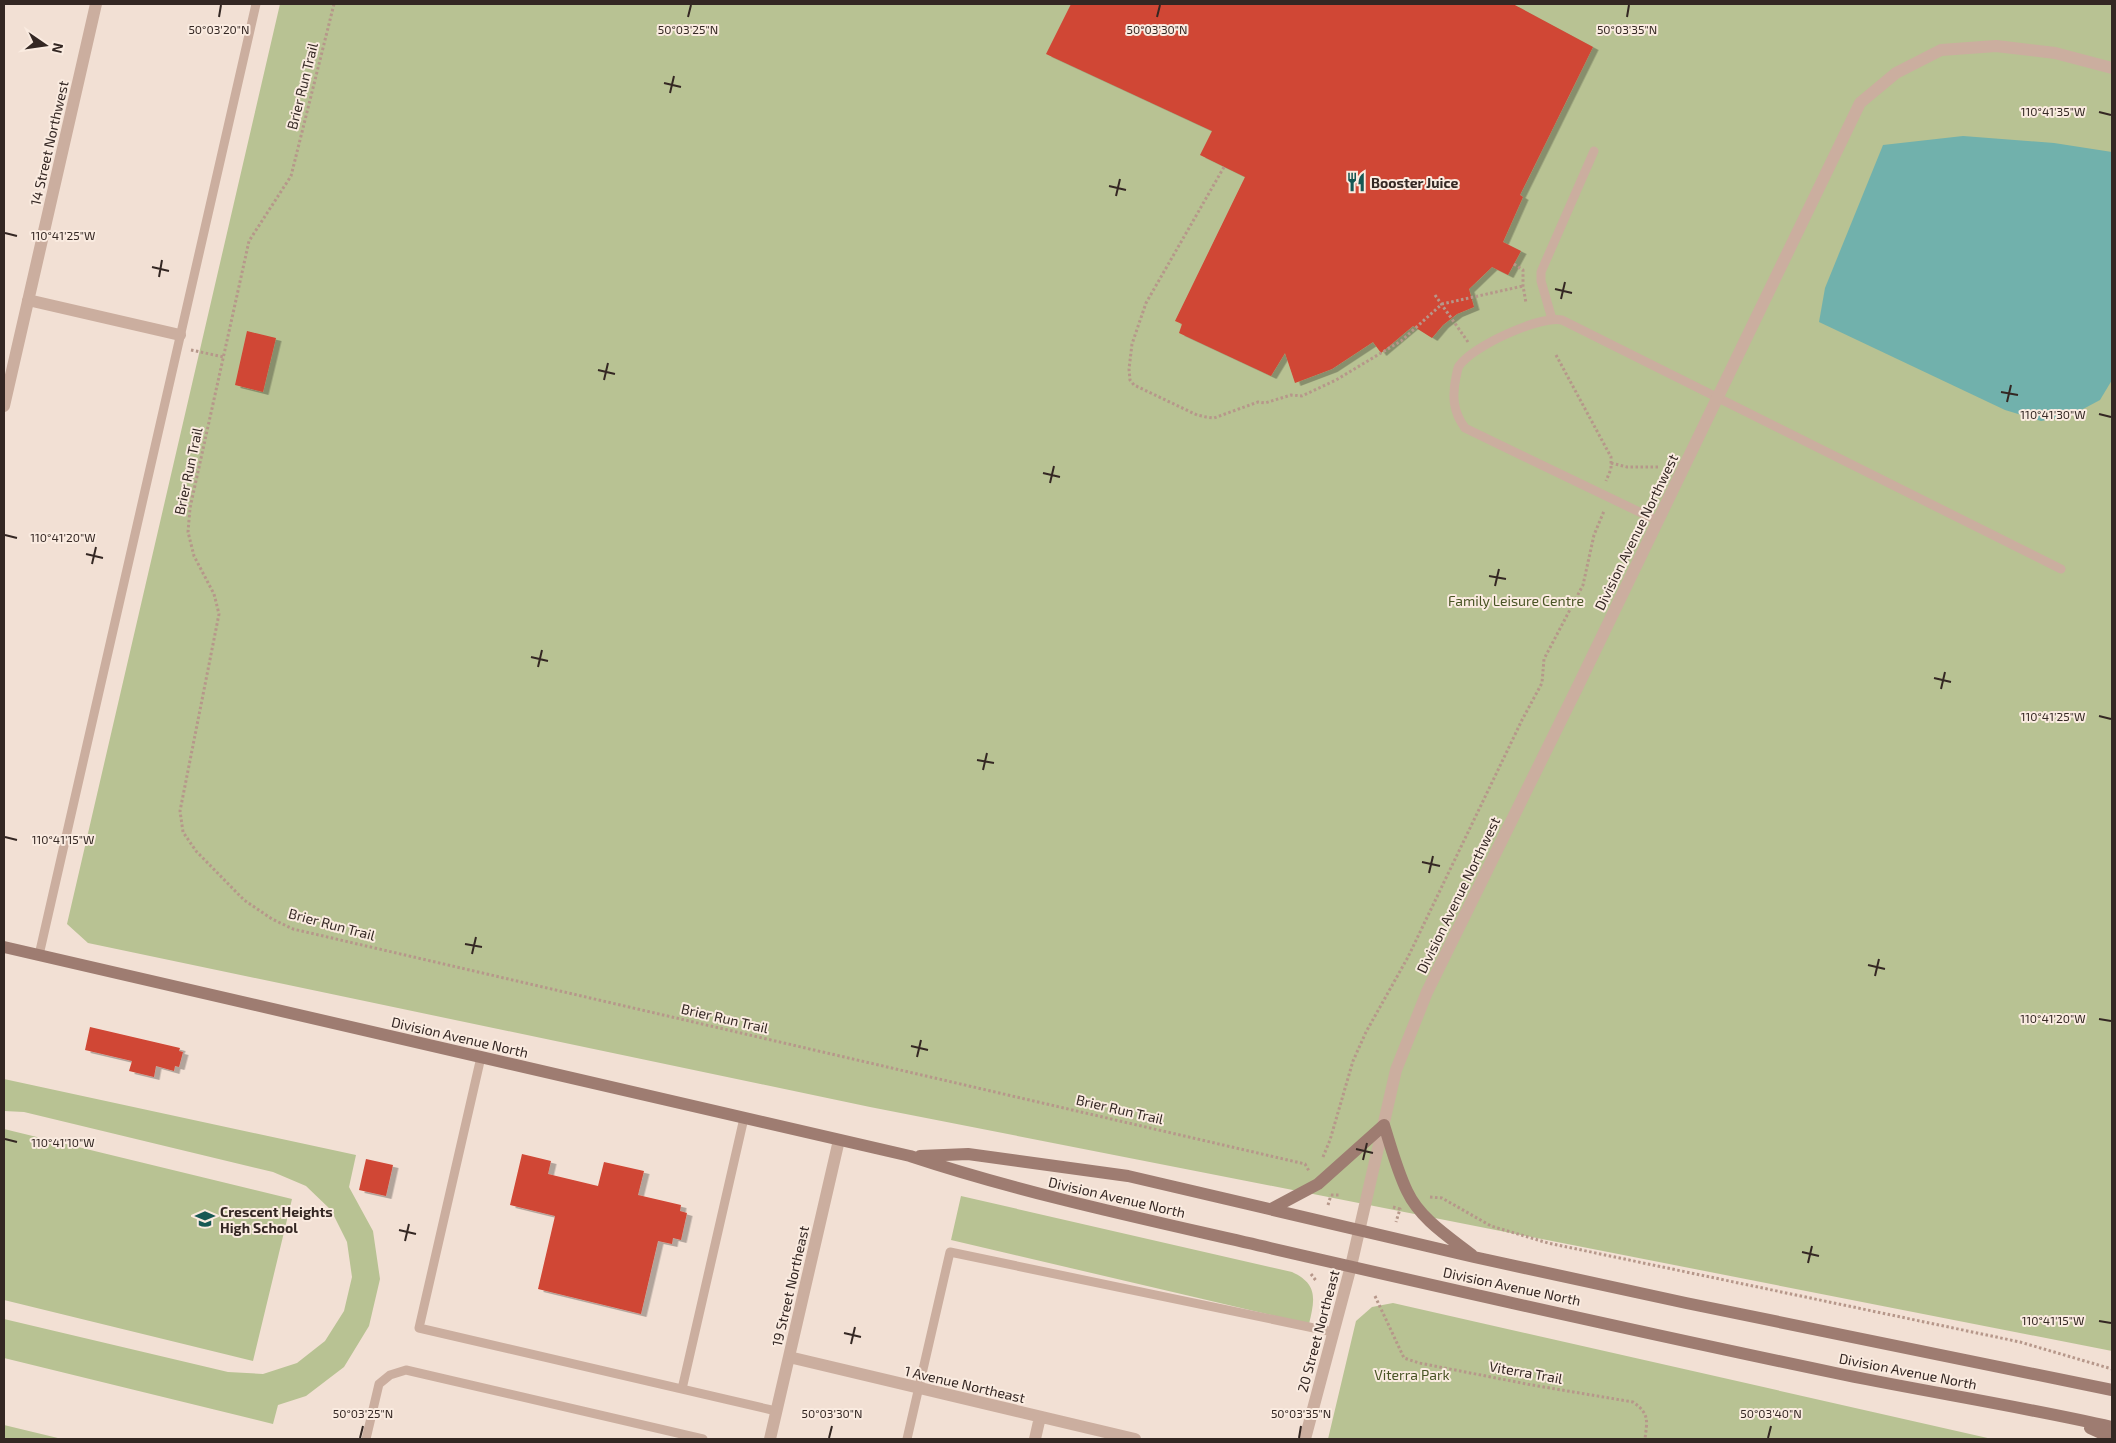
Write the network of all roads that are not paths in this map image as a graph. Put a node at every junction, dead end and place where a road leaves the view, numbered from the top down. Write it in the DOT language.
graph roads {
  1 [pos="96,4"];
  2 [pos="256,4"];
  3 [pos="2112,68"];
  4 [pos="1594,151"];
  5 [pos="28,300"];
  6 [pos="1552,319"];
  7 [pos="179,341"];
  8 [pos="1718,399"];
  9 [pos="4,406"];
  10 [pos="1658,521"];
  11 [pos="2061,569"];
  12 [pos="4,947"];
  13 [pos="39,955"];
  14 [pos="481,1057"];
  15 [pos="744,1118"];
  16 [pos="1384,1125"];
  17 [pos="839,1140"];
  18 [pos="910,1156"];
  19 [pos="1273,1208"];
  20 [pos="1359,1231"];
  21 [pos="1474,1257"];
  22 [pos="1351,1266"];
  23 [pos="1333,1332"];
  24 [pos="789,1357"];
  25 [pos="919,1388"];
  26 [pos="682,1389"];
  27 [pos="2112,1390"];
  28 [pos="776,1411"];
  29 [pos="2062,1416"];
  30 [pos="1040,1417"];
  31 [pos="2112,1427"];
  32 [pos="2112,1438"];
  33 [pos="366,1439"];
  34 [pos="703,1439"];
  35 [pos="770,1439"];
  36 [pos="907,1439"];
  37 [pos="1035,1439"];
  38 [pos="1135,1439"];
  39 [pos="1305,1439"];
  1 -- 5 [label="street, 14 Street Northwest"];
  2 -- 7 [label="lane"];
  3 -- 8 [label="street, Division Avenue Northwest"];
  4 -- 6 [label="lane"];
  5 -- 7 [label="street"];
  5 -- 9 [label="street, 14 Street Northwest"];
  6 -- 8 [label="lane"];
  6 -- 10 [label="lane"];
  7 -- 13 [label="lane"];
  8 -- 10 [label="street, Division Avenue Northwest"];
  8 -- 11 [label="lane"];
  10 -- 16 [label="street, Division Avenue Northwest"];
  12 -- 13 [label="main road, Division Avenue North"];
  13 -- 14 [label="main road, Division Avenue North"];
  14 -- 15 [label="main road, Division Avenue North"];
  14 -- 26 [label="lane"];
  15 -- 17 [label="main road, Division Avenue North"];
  15 -- 26 [label="lane"];
  16 -- 19 [label="main road"];
  16 -- 20 [label="street, Division Avenue Northwest"];
  16 -- 21 [label="main road"];
  17 -- 18 [label="main road, Division Avenue North"];
  17 -- 24 [label="street, 19 Street Northeast"];
  18 -- 19 [label="main road, Division Avenue North"];
  18 -- 22 [label="main road, Division Avenue North"];
  19 -- 20 [label="main road, Division Avenue North"];
  20 -- 21 [label="main road, Division Avenue North"];
  20 -- 22 [label="street, 20 Street Northeast"];
  21 -- 27 [label="main road, Division Avenue North"];
  22 -- 23 [label="street, 20 Street Northeast"];
  22 -- 29 [label="main road, Division Avenue North"];
  23 -- 25 [label="lane"];
  23 -- 39 [label="street, 20 Street Northeast"];
  24 -- 25 [label="street, 1 Avenue Northeast"];
  24 -- 28 [label="street, 19 Street Northeast"];
  25 -- 30 [label="street, 1 Avenue Northeast"];
  25 -- 36 [label="lane"];
  26 -- 28 [label="lane"];
  28 -- 35 [label="street, 19 Street Northeast"];
  29 -- 31 [label="main road, Division Avenue North"];
  29 -- 32 [label="main road"];
  30 -- 37 [label="street"];
  30 -- 38 [label="street, 1 Avenue Northeast"];
  33 -- 34 [label="lane"];
}
